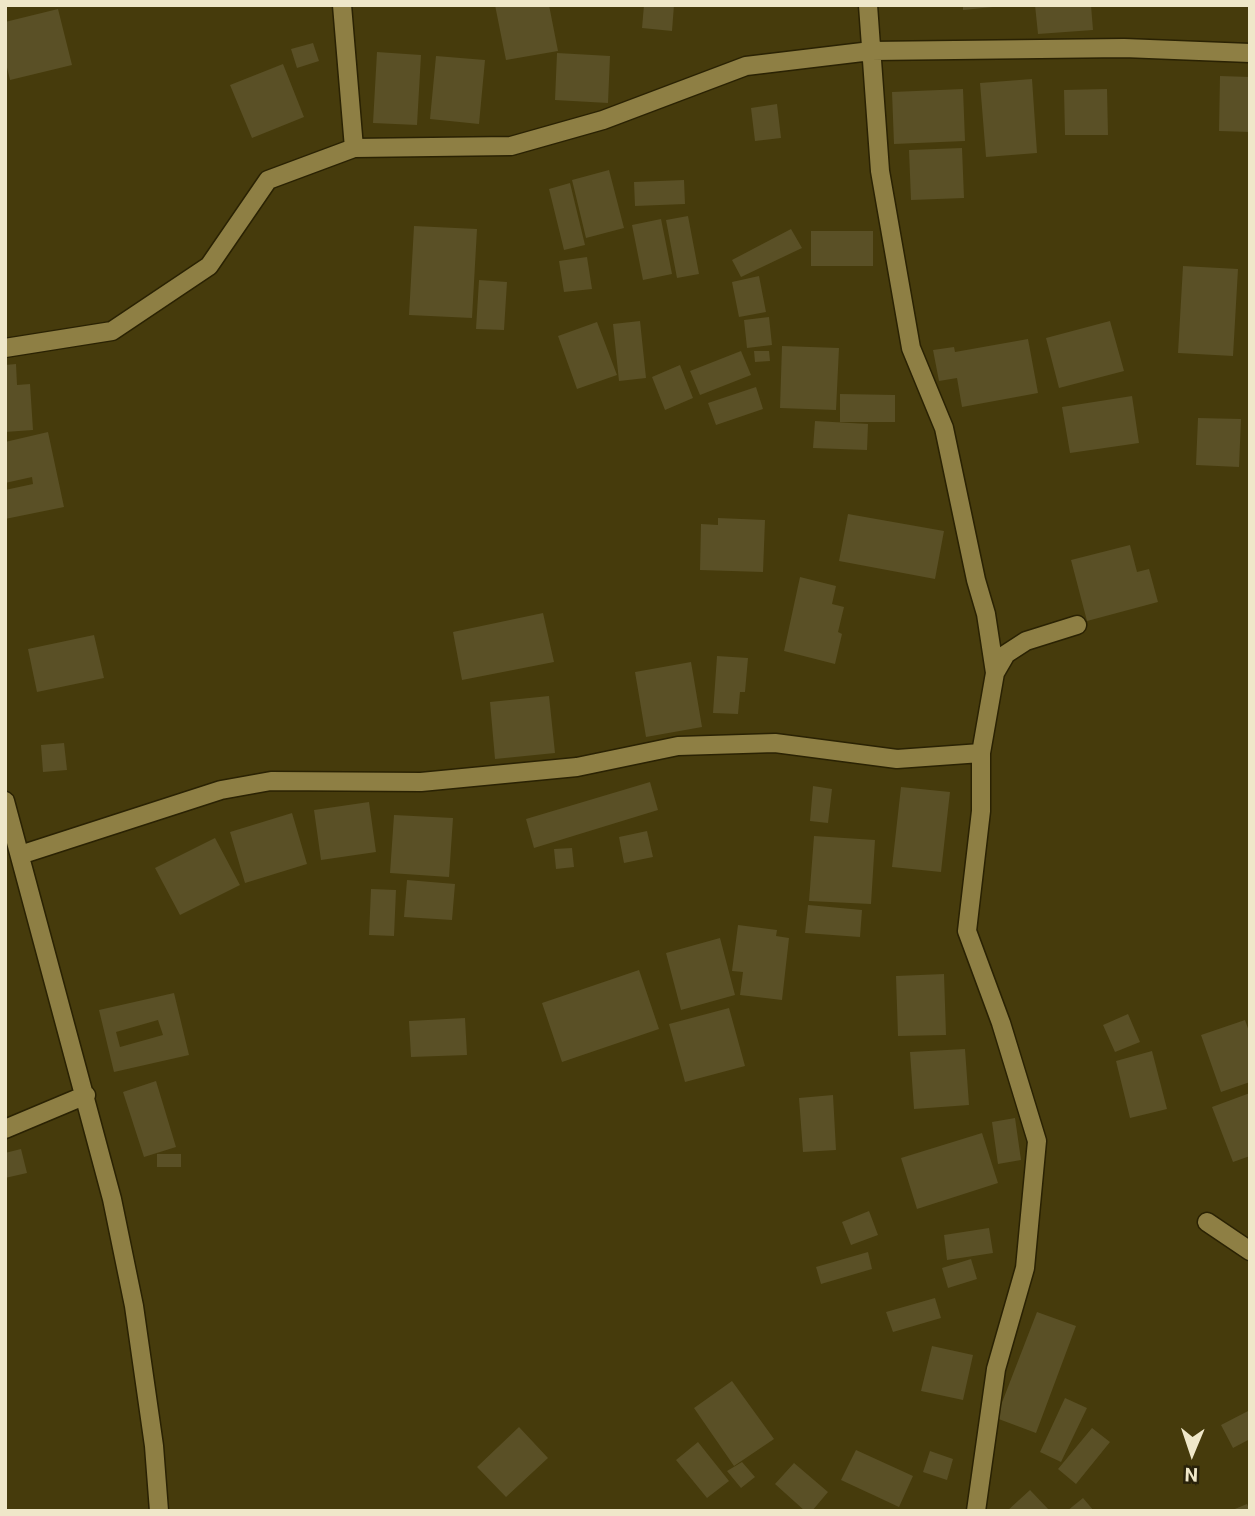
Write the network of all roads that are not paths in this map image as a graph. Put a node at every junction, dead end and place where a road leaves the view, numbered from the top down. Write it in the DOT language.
graph roads {
  1 [pos="342,5"];
  2 [pos="868,5"];
  3 [pos="872,51"];
  4 [pos="1250,53"];
  5 [pos="354,148"];
  6 [pos="5,348"];
  7 [pos="1077,625"];
  8 [pos="995,673"];
  9 [pos="981,753"];
  10 [pos="5,801"];
  11 [pos="20,855"];
  12 [pos="86,1096"];
  13 [pos="5,1129"];
  14 [pos="1207,1222"];
  15 [pos="1250,1251"];
  16 [pos="159,1511"];
  17 [pos="976,1511"];
  1 -- 5 [label="street"];
  2 -- 3 [label="street"];
  3 -- 4 [label="street"];
  3 -- 5 [label="street"];
  3 -- 8 [label="street"];
  5 -- 6 [label="street"];
  7 -- 8 [label="street"];
  8 -- 9 [label="street"];
  9 -- 11 [label="street"];
  9 -- 17 [label="street"];
  10 -- 11 [label="street"];
  11 -- 12 [label="street"];
  12 -- 13 [label="street"];
  12 -- 16 [label="street"];
  14 -- 15 [label="street"];
}
